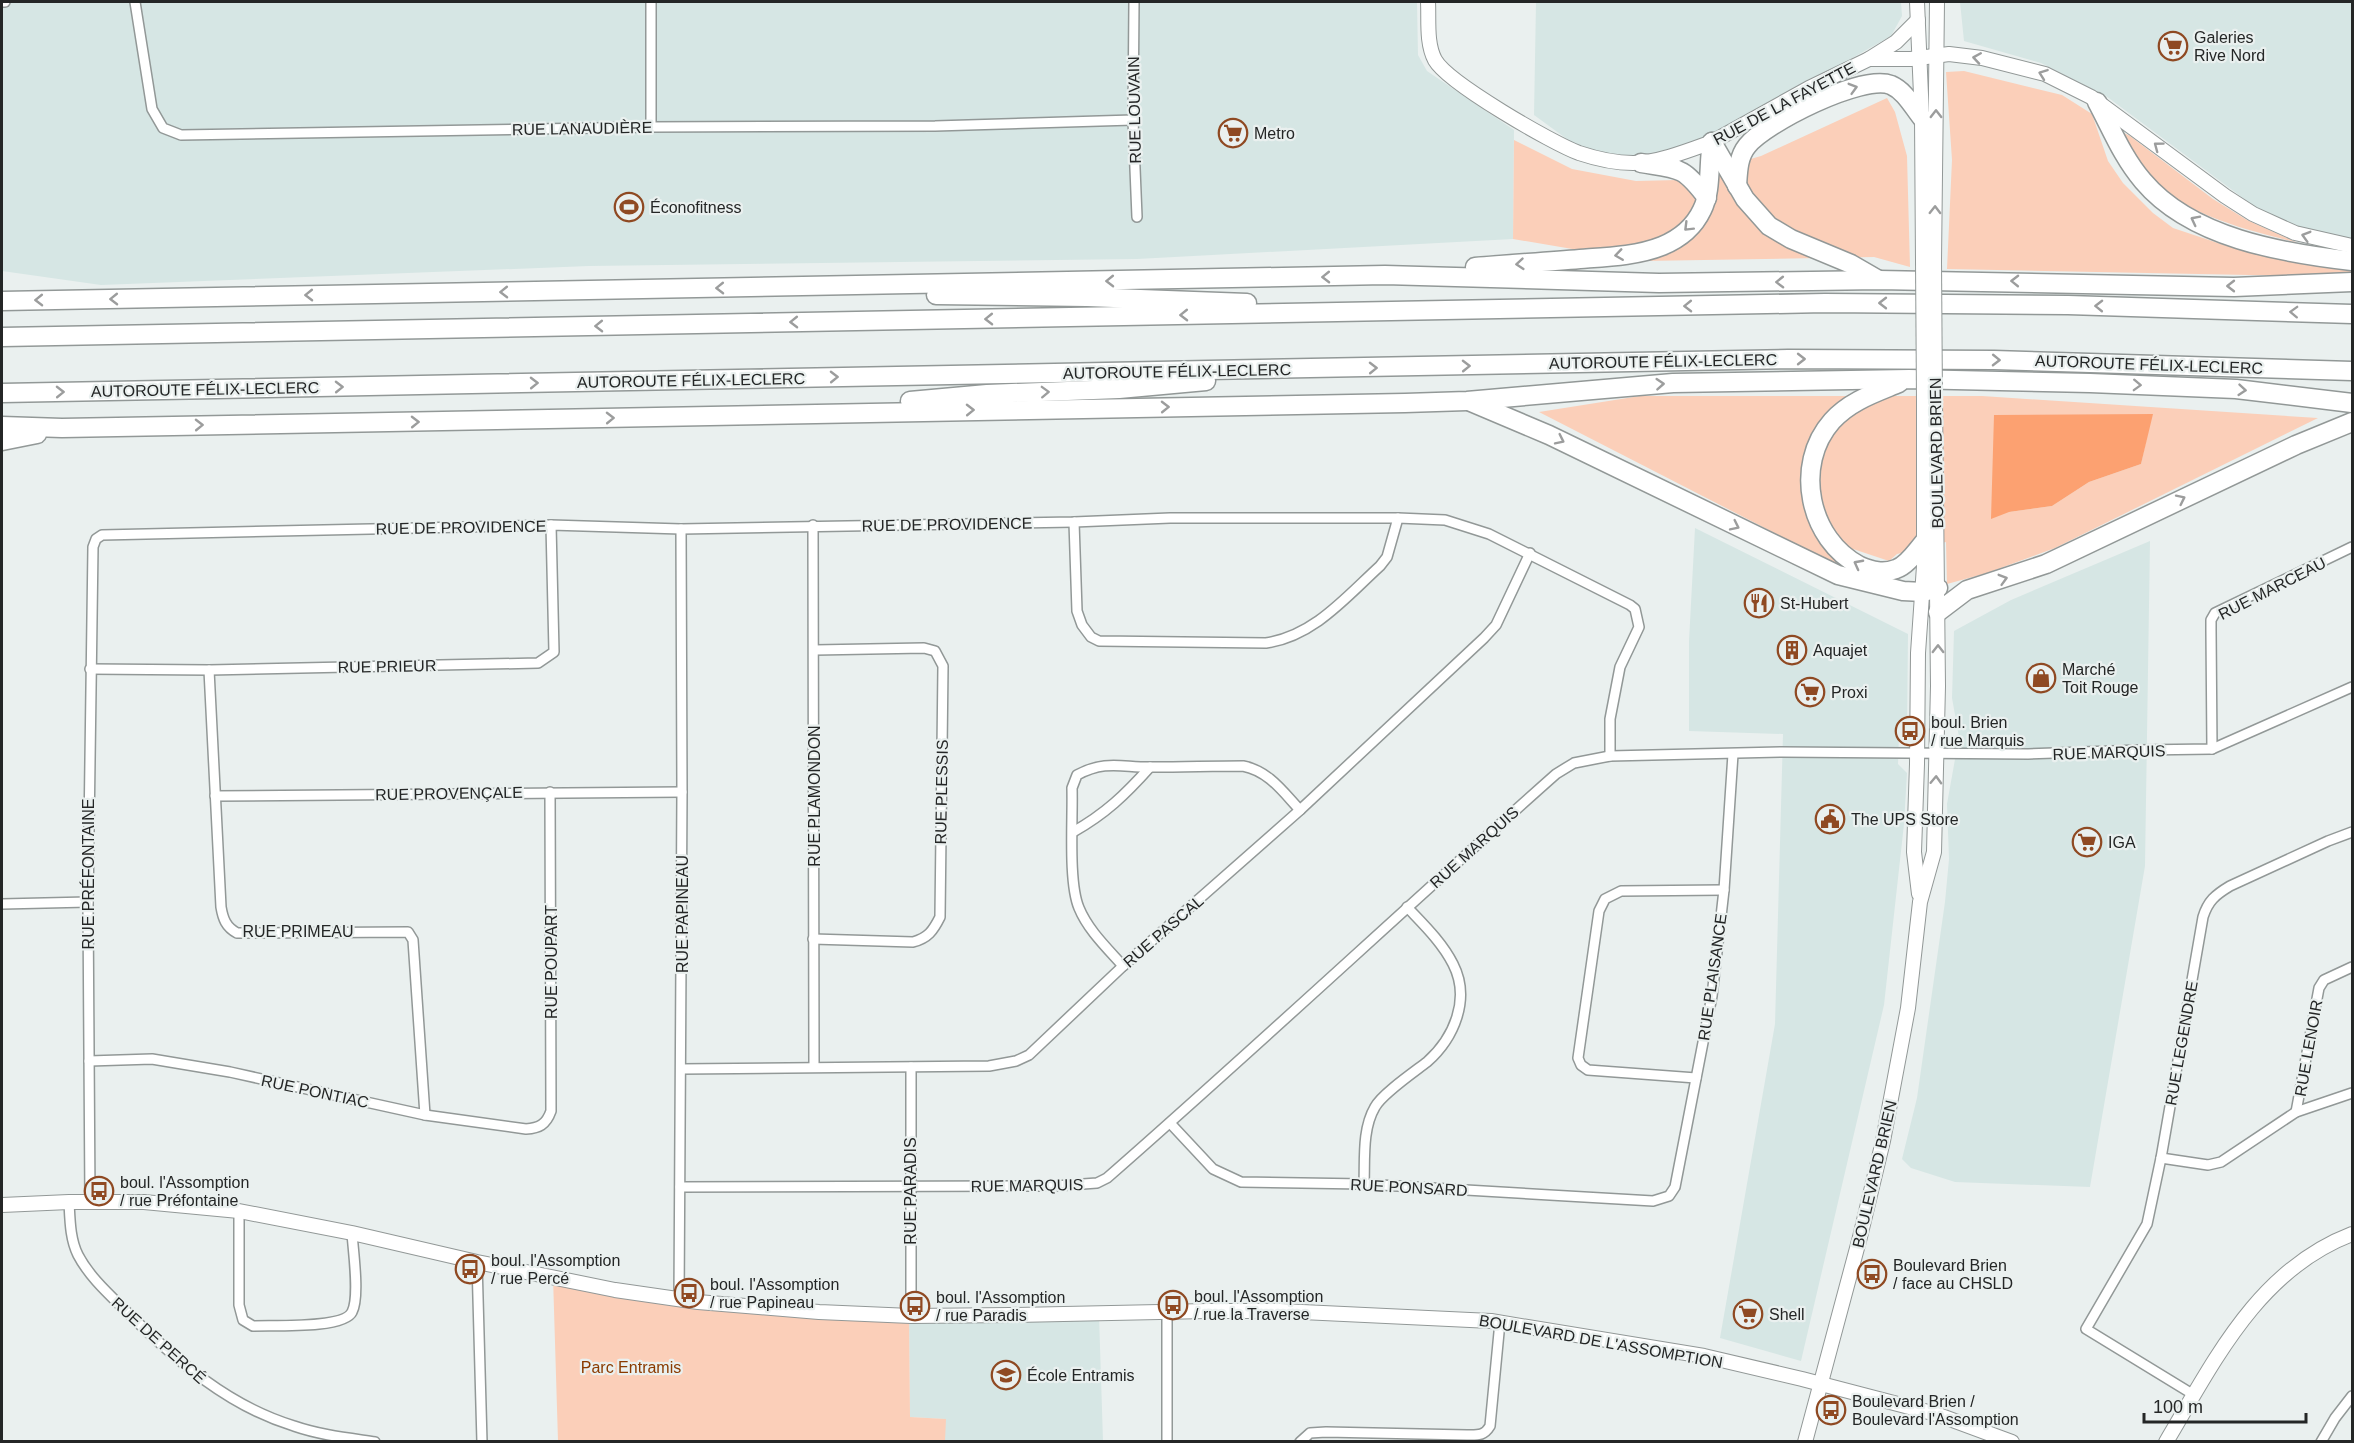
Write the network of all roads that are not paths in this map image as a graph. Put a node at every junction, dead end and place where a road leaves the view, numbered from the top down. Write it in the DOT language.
graph roads {
  1 [pos="135,2"];
  2 [pos="651,2"];
  3 [pos="1134,2"];
  4 [pos="1428,2"];
  5 [pos="1917,2"];
  6 [pos="1937,2"];
  7 [pos="1918,20"];
  8 [pos="1936,55"];
  9 [pos="1920,58"];
  10 [pos="1869,59"];
  11 [pos="2097,102"];
  12 [pos="1922,118"];
  13 [pos="1133,120"];
  14 [pos="651,127"];
  15 [pos="1712,142"];
  16 [pos="1641,163"];
  17 [pos="1737,186"];
  18 [pos="1707,198"];
  19 [pos="1137,218"];
  20 [pos="2352,246"];
  21 [pos="1928,261"];
  22 [pos="2352,261"];
  23 [pos="1384,275"];
  24 [pos="1879,280"];
  25 [pos="2352,282"];
  26 [pos="820,287"];
  27 [pos="4,300"];
  28 [pos="1452,310"];
  29 [pos="2352,314"];
  30 [pos="2,337"];
  31 [pos="1337,368"];
  32 [pos="2352,371"];
  33 [pos="1909,380"];
  34 [pos="2,393"];
  35 [pos="1467,400"];
  36 [pos="1929,402"];
  37 [pos="2352,403"];
  38 [pos="744,415"];
  39 [pos="2352,422"];
  40 [pos="2,426"];
  41 [pos="62,428"];
  42 [pos="2,441"];
  43 [pos="1398,518"];
  44 [pos="1074,522"];
  45 [pos="551,525"];
  46 [pos="813,525"];
  47 [pos="681,529"];
  48 [pos="1925,541"];
  49 [pos="93,547"];
  50 [pos="2352,547"];
  51 [pos="1530,553"];
  52 [pos="1930,590"];
  53 [pos="1938,612"];
  54 [pos="815,650"];
  55 [pos="90,669"];
  56 [pos="209,670"];
  57 [pos="2352,687"];
  58 [pos="2212,749"];
  59 [pos="1917,753"];
  60 [pos="1937,753"];
  61 [pos="1733,754"];
  62 [pos="1610,756"];
  63 [pos="1150,768"];
  64 [pos="550,792"];
  65 [pos="682,792"];
  66 [pos="215,796"];
  67 [pos="1300,810"];
  68 [pos="1073,832"];
  69 [pos="2352,832"];
  70 [pos="1724,890"];
  71 [pos="1920,902"];
  72 [pos="88,903"];
  73 [pos="2,904"];
  74 [pos="1407,907"];
  75 [pos="813,939"];
  76 [pos="1123,966"];
  77 [pos="2352,967"];
  78 [pos="89,1061"];
  79 [pos="814,1066"];
  80 [pos="911,1067"];
  81 [pos="681,1069"];
  82 [pos="1696,1078"];
  83 [pos="2352,1093"];
  84 [pos="2296,1112"];
  85 [pos="425,1115"];
  86 [pos="1170,1123"];
  87 [pos="540,1127"];
  88 [pos="2161,1158"];
  89 [pos="1364,1184"];
  90 [pos="680,1186"];
  91 [pos="910,1186"];
  92 [pos="1670,1196"];
  93 [pos="90,1201"];
  94 [pos="69,1202"];
  95 [pos="2,1205"];
  96 [pos="239,1211"];
  97 [pos="352,1233"];
  98 [pos="2352,1234"];
  99 [pos="477,1262"];
  100 [pos="679,1300"];
  101 [pos="1167,1312"];
  102 [pos="911,1316"];
  103 [pos="1500,1322"];
  104 [pos="1820,1384"];
  105 [pos="2194,1395"];
  106 [pos="2352,1396"];
  107 [pos="375,1442"];
  108 [pos="482,1442"];
  109 [pos="1167,1442"];
  110 [pos="1300,1442"];
  111 [pos="1805,1442"];
  112 [pos="2012,1442"];
  113 [pos="2166,1442"];
  114 [pos="2321,1442"];
  1 -- 14 [label="street, RUE LANAUDIÈRE"];
  2 -- 14 [label="street"];
  3 -- 13 [label="street, RUE LOUVAIN"];
  4 -- 16 [label="street, RUE DE LA FAYETTE"];
  5 -- 7 [label="street, BOULEVARD BRIEN"];
  6 -- 8 [label="street, BOULEVARD BRIEN"];
  7 -- 9 [label="street, BOULEVARD BRIEN"];
  7 -- 10 [label="street"];
  8 -- 9 [label="street, RUE DE LA FAYETTE"];
  11 -- 8 [label="street, RUE DE LA FAYETTE, one-way"];
  21 -- 8 [label="street, BOULEVARD BRIEN, one-way"];
  9 -- 10 [label="street, RUE DE LA FAYETTE"];
  9 -- 12 [label="street, BOULEVARD BRIEN"];
  10 -- 15 [label="street, RUE DE LA FAYETTE"];
  20 -- 11 [label="street, RUE DE LA FAYETTE, one-way"];
  22 -- 11 [label="highway, one-way"];
  17 -- 12 [label="highway, one-way"];
  12 -- 21 [label="street, BOULEVARD BRIEN"];
  13 -- 14 [label="street, RUE LANAUDIÈRE"];
  13 -- 19 [label="street, RUE LOUVAIN"];
  15 -- 16 [label="street, RUE DE LA FAYETTE"];
  15 -- 17 [label="highway"];
  15 -- 18 [label="highway"];
  16 -- 18 [label="highway"];
  17 -- 24 [label="highway"];
  18 -- 23 [label="highway, one-way"];
  21 -- 36 [label="street, BOULEVARD BRIEN, bridge"];
  24 -- 23 [label="highway, one-way"];
  23 -- 26 [label="highway, one-way"];
  25 -- 24 [label="highway, one-way"];
  26 -- 27 [label="highway, one-way"];
  26 -- 28 [label="highway"];
  29 -- 28 [label="highway, one-way"];
  28 -- 30 [label="highway, one-way"];
  31 -- 32 [label="highway, AUTOROUTE FÉLIX-LECLERC, one-way"];
  34 -- 31 [label="highway, AUTOROUTE FÉLIX-LECLERC, one-way"];
  38 -- 31 [label="highway, one-way"];
  35 -- 33 [label="highway, one-way"];
  33 -- 37 [label="highway, one-way"];
  48 -- 33 [label="highway, one-way"];
  38 -- 35 [label="highway, one-way"];
  35 -- 52 [label="highway, one-way"];
  36 -- 48 [label="street, BOULEVARD BRIEN"];
  36 -- 52 [label="street, BOULEVARD BRIEN"];
  41 -- 38 [label="highway, one-way"];
  53 -- 39 [label="highway, one-way"];
  40 -- 41 [label="highway"];
  41 -- 42 [label="highway"];
  43 -- 44 [label="street, RUE DE PROVIDENCE"];
  43 -- 44 [label="street"];
  43 -- 51 [label="street, RUE DE PROVIDENCE"];
  44 -- 46 [label="street, RUE DE PROVIDENCE"];
  45 -- 47 [label="street, RUE DE PROVIDENCE"];
  45 -- 49 [label="street, RUE DE PROVIDENCE"];
  45 -- 56 [label="street, RUE PRIEUR"];
  46 -- 47 [label="street, RUE DE PROVIDENCE"];
  46 -- 54 [label="street, RUE PLAMONDON"];
  47 -- 65 [label="street, RUE PAPINEAU"];
  48 -- 52 [label="street, BOULEVARD BRIEN"];
  49 -- 55 [label="street, RUE PRÉFONTAINE"];
  50 -- 58 [label="street, RUE MARCEAU"];
  51 -- 62 [label="street, RUE DE PROVIDENCE"];
  51 -- 67 [label="street, RUE PASCAL"];
  52 -- 53 [label="street, BOULEVARD BRIEN"];
  52 -- 59 [label="street, BOULEVARD BRIEN"];
  60 -- 53 [label="street, BOULEVARD BRIEN, one-way"];
  54 -- 75 [label="street, RUE PLAMONDON"];
  54 -- 75 [label="street, RUE PLESSIS"];
  55 -- 56 [label="street, RUE PRIEUR"];
  55 -- 72 [label="street, RUE PRÉFONTAINE"];
  56 -- 66 [label="street, RUE PRIMEAU"];
  57 -- 58 [label="street, RUE MARQUIS"];
  58 -- 60 [label="street, RUE MARQUIS"];
  59 -- 60 [label="street, RUE MARQUIS"];
  59 -- 61 [label="street, RUE MARQUIS"];
  59 -- 71 [label="street, BOULEVARD BRIEN"];
  71 -- 60 [label="street, BOULEVARD BRIEN, one-way"];
  61 -- 62 [label="street, RUE MARQUIS"];
  61 -- 70 [label="street, RUE PLAISANCE"];
  62 -- 74 [label="street, RUE MARQUIS"];
  63 -- 67 [label="street"];
  63 -- 68 [label="street"];
  63 -- 68 [label="street"];
  64 -- 65 [label="street, RUE PROVENÇALE"];
  64 -- 66 [label="street, RUE PROVENÇALE"];
  64 -- 87 [label="street, RUE POUPART"];
  65 -- 81 [label="street, RUE PAPINEAU"];
  66 -- 85 [label="street, RUE PRIMEAU"];
  67 -- 76 [label="street, RUE PASCAL"];
  68 -- 76 [label="street"];
  69 -- 88 [label="street, RUE LEGENDRE"];
  70 -- 82 [label="street, RUE PLAISANCE"];
  70 -- 82 [label="street"];
  71 -- 104 [label="street, BOULEVARD BRIEN"];
  72 -- 73 [label="street"];
  72 -- 78 [label="street, RUE PRÉFONTAINE"];
  74 -- 86 [label="street, RUE MARQUIS"];
  74 -- 89 [label="street"];
  75 -- 79 [label="street, RUE PLAMONDON"];
  76 -- 80 [label="street, RUE PASCAL"];
  77 -- 84 [label="street, RUE LENOIR"];
  78 -- 85 [label="street, RUE PONTIAC"];
  78 -- 93 [label="street, RUE PRÉFONTAINE"];
  79 -- 80 [label="street, RUE PASCAL"];
  79 -- 81 [label="street, RUE PASCAL"];
  80 -- 91 [label="street, RUE PARADIS"];
  81 -- 90 [label="street, RUE PAPINEAU"];
  82 -- 92 [label="street, RUE PLAISANCE"];
  83 -- 84 [label="street"];
  84 -- 88 [label="street"];
  85 -- 87 [label="street, RUE PONTIAC"];
  86 -- 89 [label="street, RUE PONSARD"];
  86 -- 91 [label="street, RUE MARQUIS"];
  88 -- 105 [label="street, RUE LEGENDRE"];
  89 -- 92 [label="street, RUE PONSARD"];
  90 -- 91 [label="street, RUE MARQUIS"];
  90 -- 100 [label="street, RUE PAPINEAU"];
  91 -- 102 [label="street, RUE PARADIS"];
  93 -- 94 [label="street, BOULEVARD DE L'ASSOMPTION"];
  93 -- 96 [label="street, BOULEVARD DE L'ASSOMPTION"];
  94 -- 95 [label="street, BOULEVARD DE L'ASSOMPTION"];
  94 -- 107 [label="street, RUE DE PERCÉ"];
  96 -- 97 [label="street, BOULEVARD DE L'ASSOMPTION"];
  96 -- 97 [label="street"];
  97 -- 99 [label="street, BOULEVARD DE L'ASSOMPTION"];
  98 -- 105 [label="street"];
  99 -- 100 [label="street, BOULEVARD DE L'ASSOMPTION"];
  99 -- 108 [label="street"];
  100 -- 102 [label="street, BOULEVARD DE L'ASSOMPTION"];
  101 -- 102 [label="street, BOULEVARD DE L'ASSOMPTION"];
  101 -- 103 [label="street, BOULEVARD DE L'ASSOMPTION"];
  101 -- 109 [label="street"];
  103 -- 104 [label="street, BOULEVARD DE L'ASSOMPTION"];
  103 -- 110 [label="street"];
  104 -- 111 [label="street, BOULEVARD BRIEN"];
  104 -- 112 [label="street, BOULEVARD DE L'ASSOMPTION"];
  105 -- 113 [label="street"];
  106 -- 114 [label="street"];
}
